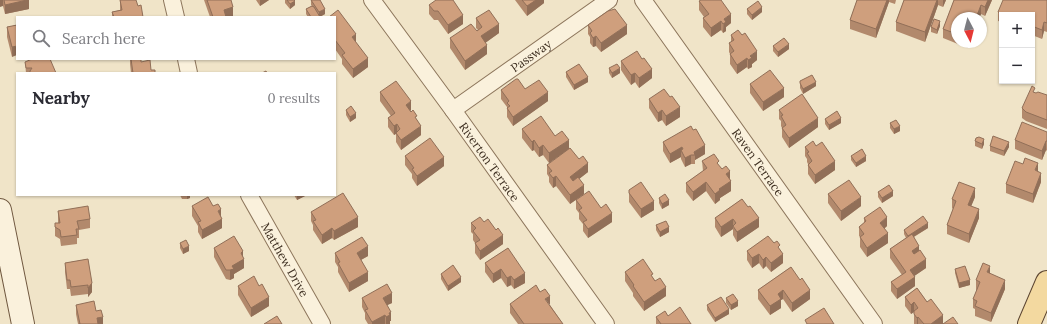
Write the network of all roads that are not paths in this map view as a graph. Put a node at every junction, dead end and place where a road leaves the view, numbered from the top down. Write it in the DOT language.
graph roads {
  1 [pos="172,0"];
  2 [pos="372,0"];
  3 [pos="609,0"];
  4 [pos="643,0"];
  5 [pos="176,16"];
  6 [pos="186,60"];
  7 [pos="189,72"];
  8 [pos="453,110"];
  9 [pos="250,196"];
  10 [pos="0,210"];
  11 [pos="4,245"];
  12 [pos="1047,282"];
  13 [pos="23,324"];
  14 [pos="322,324"];
  15 [pos="606,324"];
  16 [pos="874,324"];
  17 [pos="1029,324"];
  1 -- 5 [label="street"];
  2 -- 8 [label="street, Riverton Terrace"];
  3 -- 8 [label="street, Passway"];
  4 -- 16 [label="street, Raven Terrace"];
  6 -- 7 [label="street"];
  8 -- 15 [label="street, Riverton Terrace"];
  9 -- 14 [label="street, Matthew Drive"];
  10 -- 11 [label="main road"];
  11 -- 13 [label="main road"];
  12 -- 17 [label="main road"];
}
